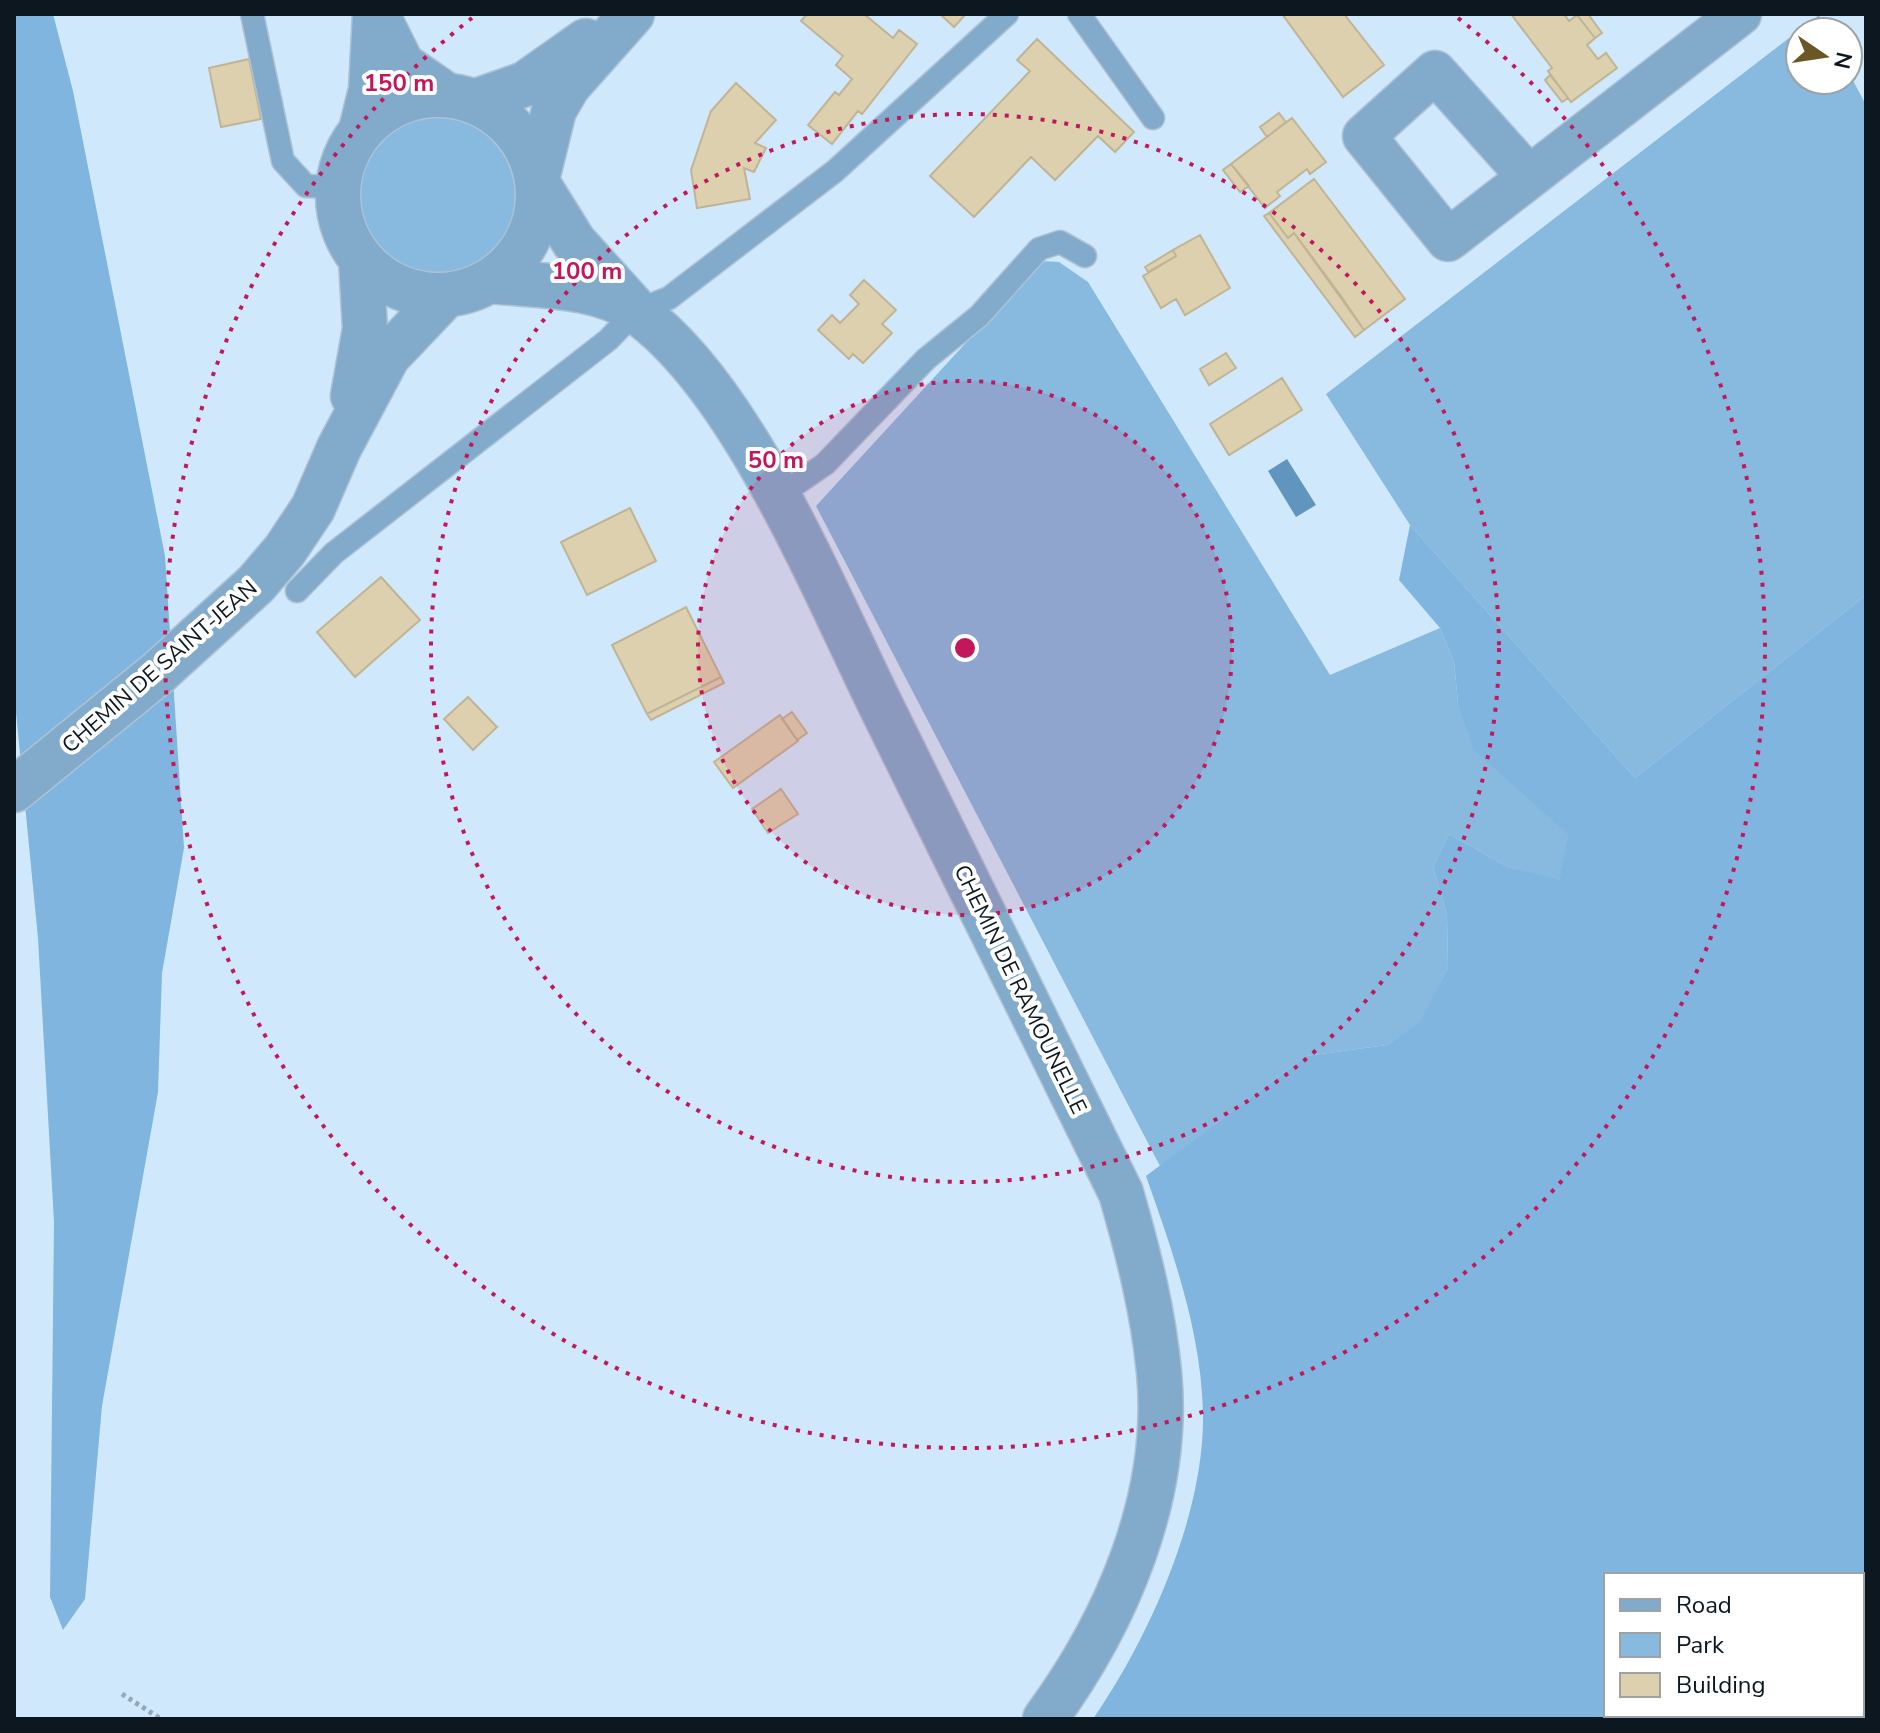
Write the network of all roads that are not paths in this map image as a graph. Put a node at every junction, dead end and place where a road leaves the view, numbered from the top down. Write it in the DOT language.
graph roads {
  1 [pos="252,14"];
  2 [pos="376,14"];
  3 [pos="619,14"];
  4 [pos="632,14"];
  5 [pos="1007,14"];
  6 [pos="1079,14"];
  7 [pos="1740,14"];
  8 [pos="461,99"];
  9 [pos="1153,118"];
  10 [pos="359,134"];
  11 [pos="1528,176"];
  12 [pos="537,181"];
  13 [pos="339,187"];
  14 [pos="1085,256"];
  15 [pos="361,260"];
  16 [pos="490,281"];
  17 [pos="445,296"];
  18 [pos="636,311"];
  19 [pos="339,448"];
  20 [pos="777,497"];
  21 [pos="297,591"];
  22 [pos="14,790"];
  23 [pos="1045,1719"];
  1 -- 13 [label="lane"];
  2 -- 8 [label="street"];
  2 -- 10 [label="street"];
  3 -- 8 [label="street"];
  4 -- 12 [label="street"];
  5 -- 18 [label="lane"];
  6 -- 9 [label="lane"];
  7 -- 11 [label="street"];
  8 -- 10 [label="street"];
  8 -- 12 [label="street"];
  10 -- 13 [label="street"];
  12 -- 16 [label="street"];
  12 -- 18 [label="street, CHEMIN DE RAMOUNELLE"];
  13 -- 15 [label="street"];
  14 -- 20 [label="lane"];
  15 -- 17 [label="street"];
  15 -- 19 [label="street, CHEMIN DE SAINT-JEAN"];
  16 -- 17 [label="street"];
  16 -- 18 [label="street, CHEMIN DE RAMOUNELLE"];
  17 -- 19 [label="street, CHEMIN DE SAINT-JEAN"];
  18 -- 20 [label="street, CHEMIN DE RAMOUNELLE"];
  18 -- 21 [label="lane"];
  19 -- 22 [label="street, CHEMIN DE SAINT-JEAN"];
  20 -- 23 [label="street, CHEMIN DE RAMOUNELLE"];
}
